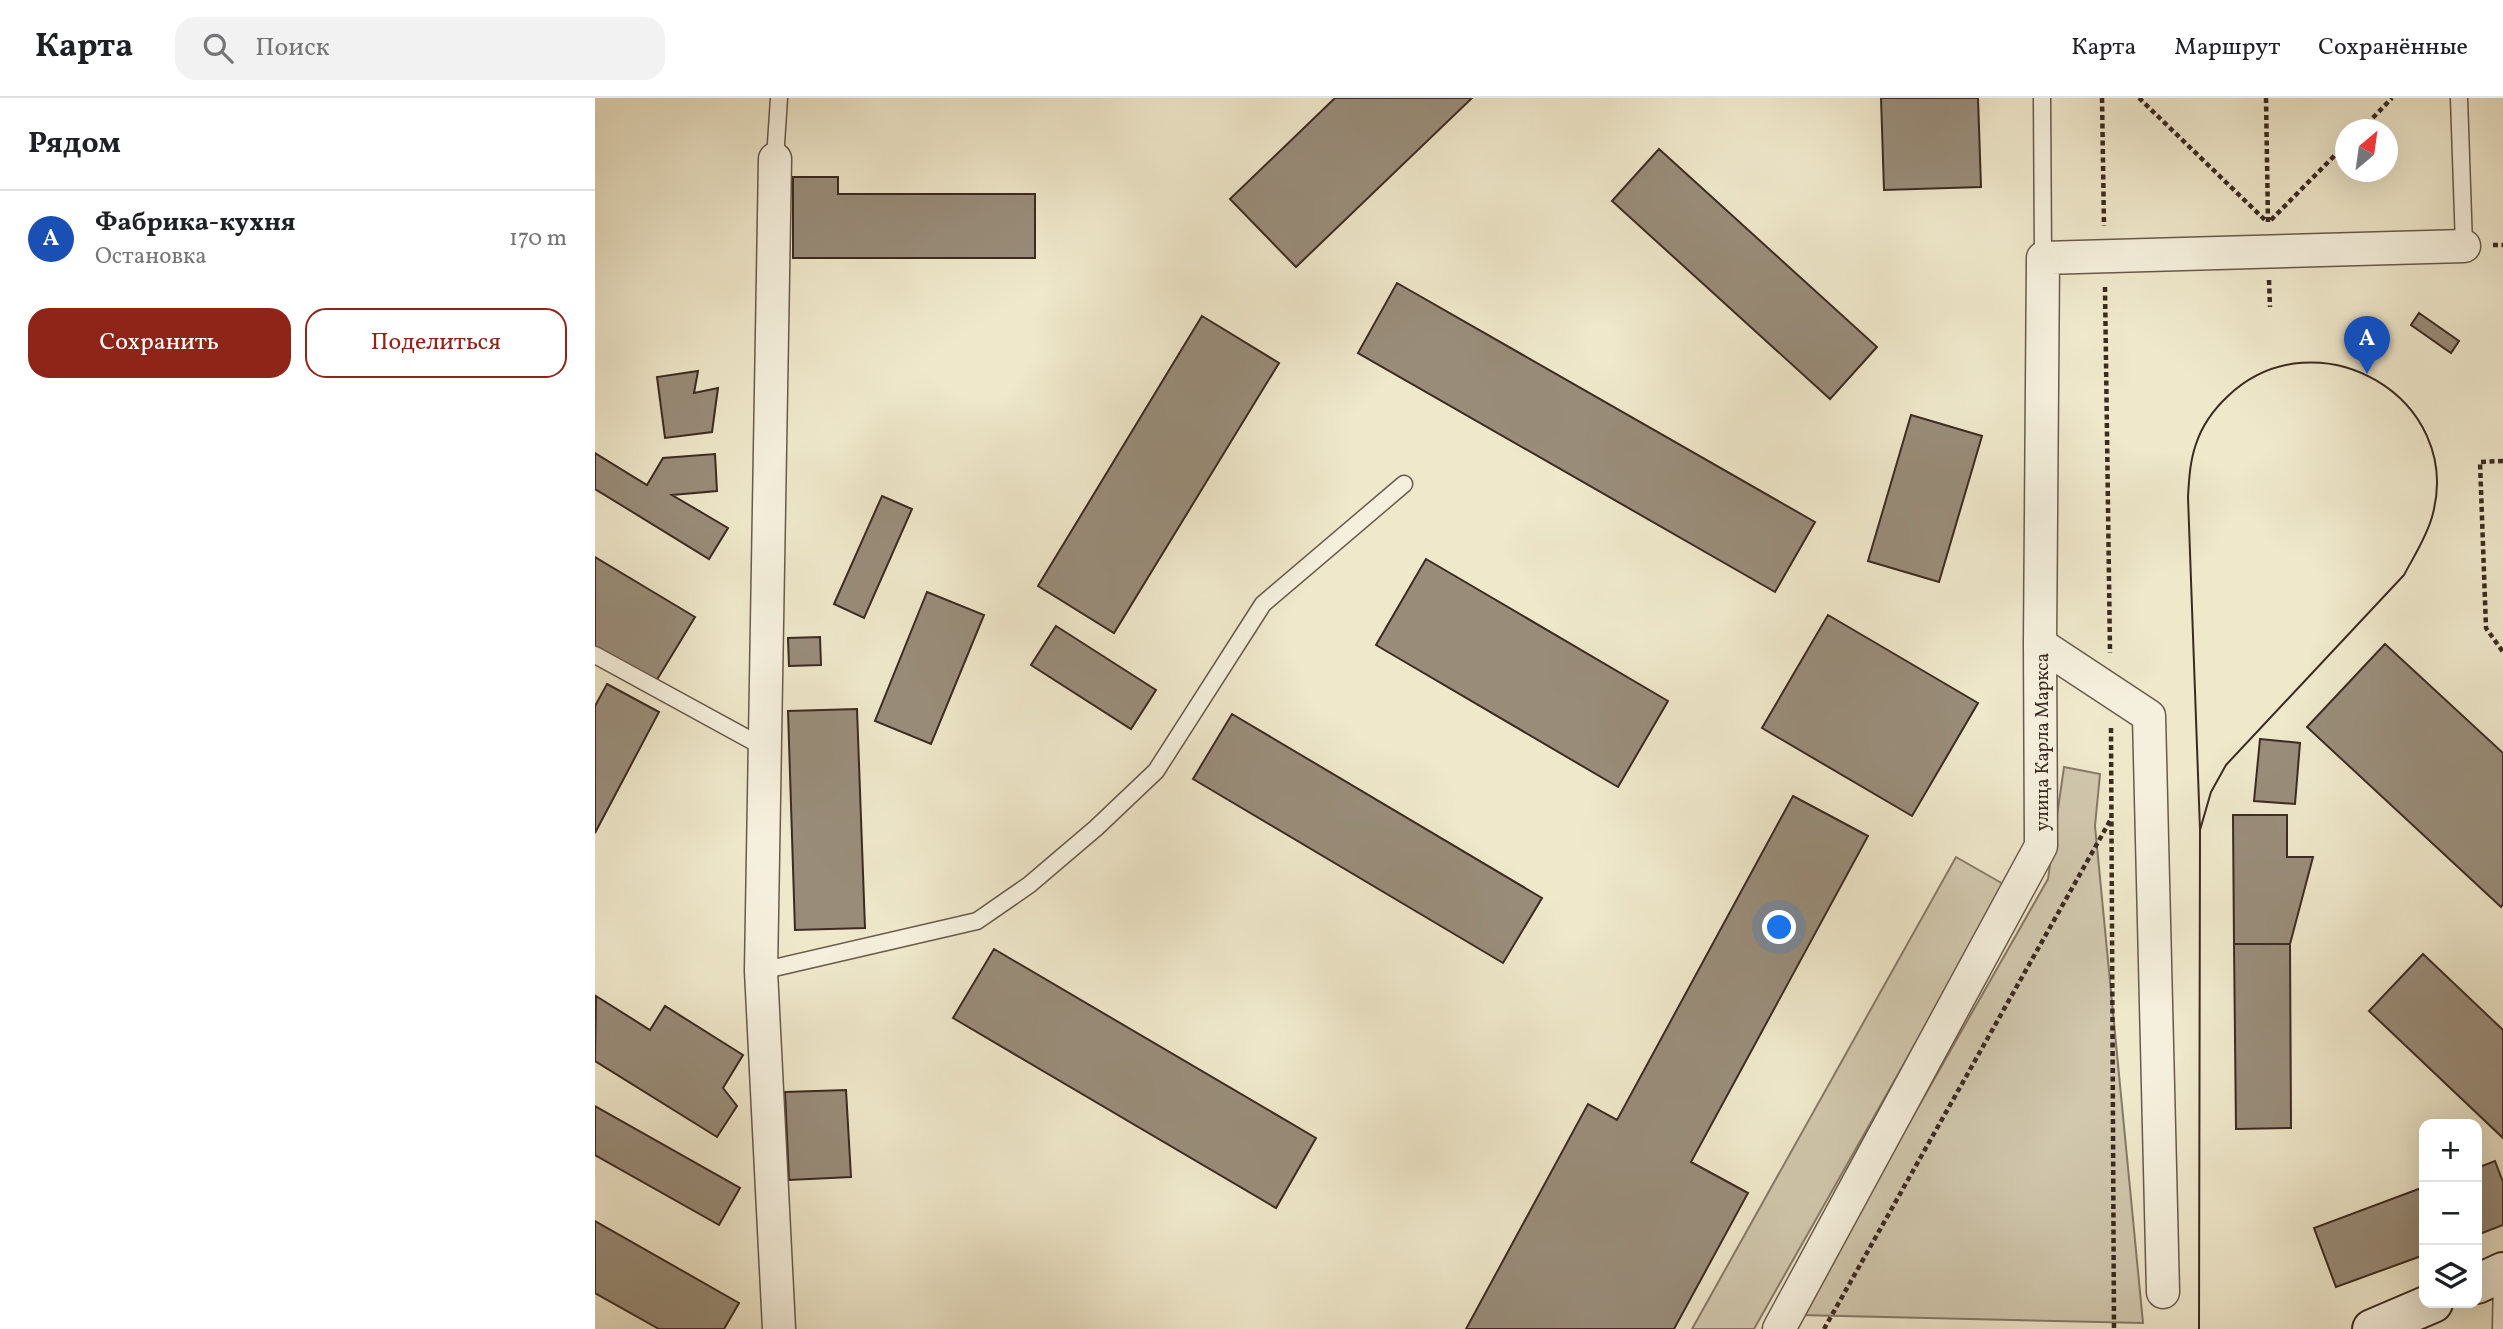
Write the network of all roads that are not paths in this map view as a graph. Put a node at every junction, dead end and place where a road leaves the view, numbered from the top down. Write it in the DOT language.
graph roads {
  1 [pos="779,98"];
  2 [pos="2042,98"];
  3 [pos="2459,98"];
  4 [pos="775,159"];
  5 [pos="2464,246"];
  6 [pos="2043,258"];
  7 [pos="1404,484"];
  8 [pos="2040,644"];
  9 [pos="595,655"];
  10 [pos="765,748"];
  11 [pos="761,971"];
  12 [pos="2494,1276"];
  13 [pos="2163,1292"];
  14 [pos="2421,1308"];
  15 [pos="779,1329"];
  16 [pos="1779,1329"];
  17 [pos="2372,1329"];
  18 [pos="2501,1329"];
  1 -- 4 [label="lane"];
  2 -- 6 [label="lane"];
  3 -- 5 [label="lane"];
  4 -- 10 [label="street"];
  5 -- 6 [label="street"];
  6 -- 8 [label="street, улица Карла Маркса"];
  7 -- 11 [label="lane"];
  8 -- 13 [label="street"];
  8 -- 16 [label="street, улица Карла Маркса"];
  9 -- 10 [label="lane"];
  10 -- 11 [label="street"];
  11 -- 15 [label="street"];
  12 -- 18 [label="lane"];
  14 -- 17 [label="main road"];
}
